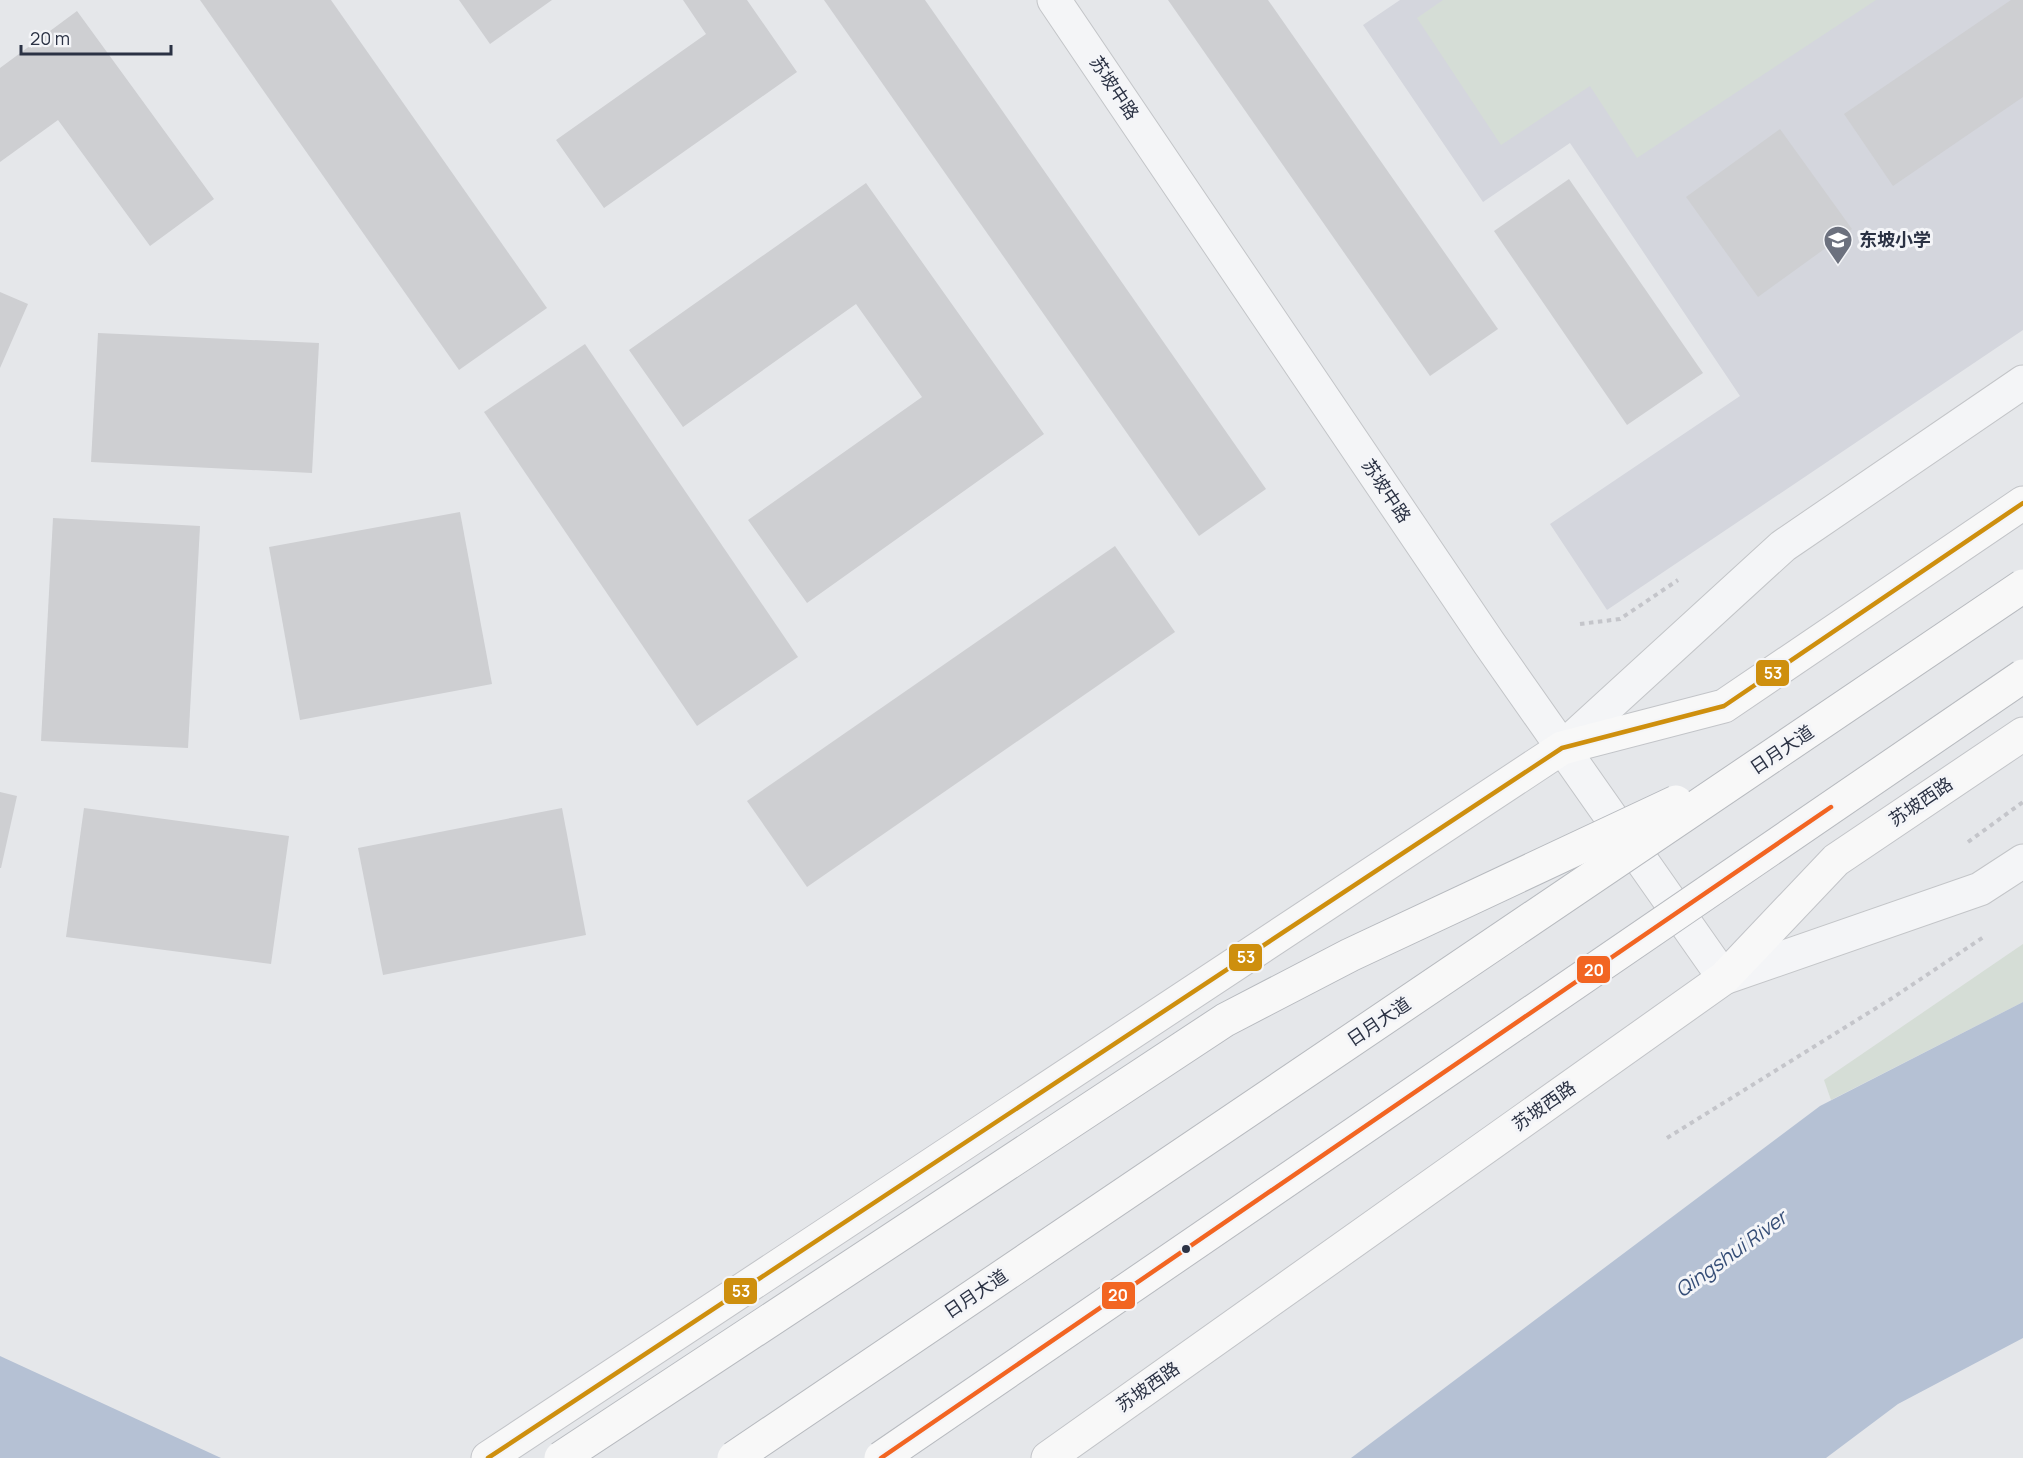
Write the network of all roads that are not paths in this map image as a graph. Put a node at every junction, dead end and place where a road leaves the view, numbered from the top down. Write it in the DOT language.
graph roads {
  1 [pos="1054,0"];
  2 [pos="2023,382"];
  3 [pos="2023,502"];
  4 [pos="2023,586"];
  5 [pos="2023,676"];
  6 [pos="2023,734"];
  7 [pos="1562,748"];
  8 [pos="1773,756"];
  9 [pos="2023,861"];
  10 [pos="1724,978"];
  11 [pos="488,1458"];
  12 [pos="561,1458"];
  13 [pos="734,1458"];
  14 [pos="881,1458"];
  15 [pos="1048,1458"];
  1 -- 7 [label="street, 苏坡中路"];
  2 -- 7 [label="street"];
  3 -- 7 [label="main road"];
  4 -- 8 [label="main road, 日月大道, bridge"];
  5 -- 14 [label="main road, bridge"];
  6 -- 10 [label="main road, 苏坡西路"];
  7 -- 10 [label="street, 苏坡中路"];
  7 -- 11 [label="main road"];
  8 -- 12 [label="main road, bridge"];
  8 -- 13 [label="main road, 日月大道, bridge"];
  9 -- 10 [label="street"];
  10 -- 15 [label="main road, 苏坡西路"];
}
